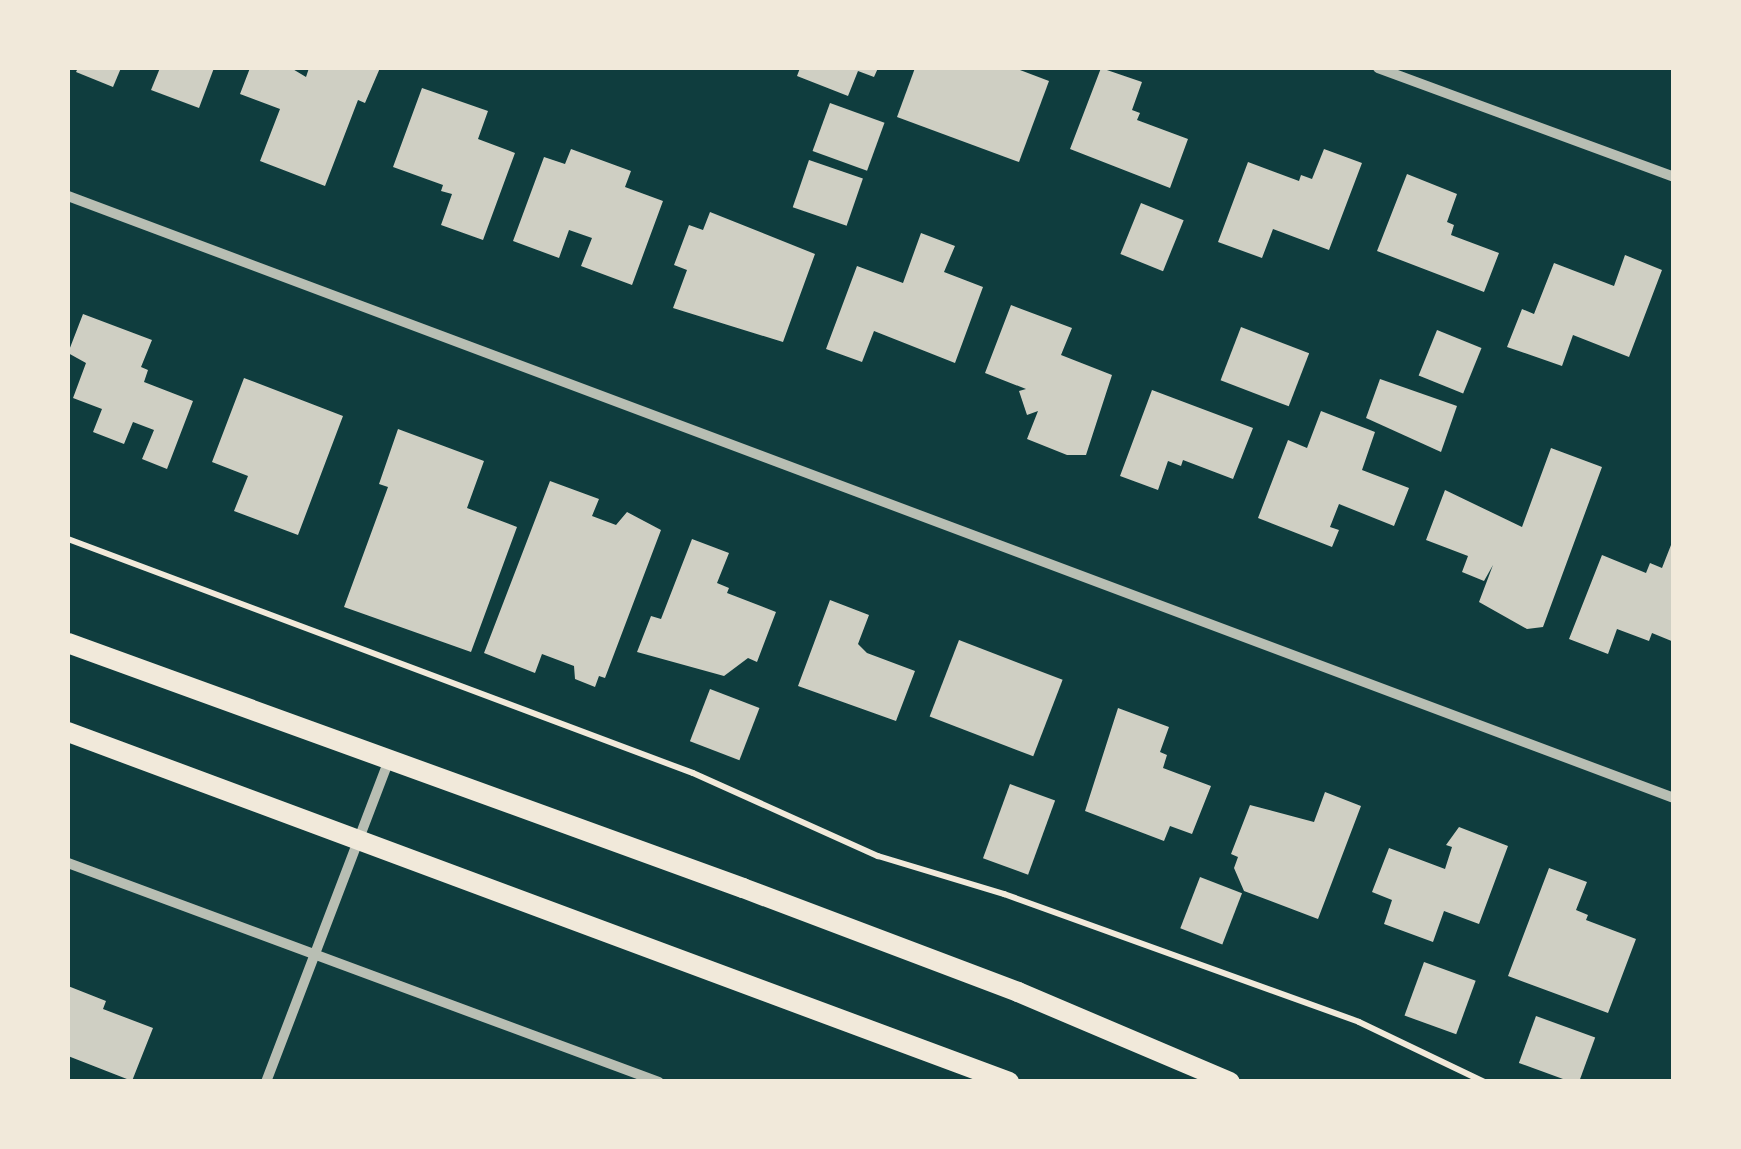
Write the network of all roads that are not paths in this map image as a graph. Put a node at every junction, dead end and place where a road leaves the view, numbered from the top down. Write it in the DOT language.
graph roads {
  1 [pos="1378,68"];
  2 [pos="1674,176"];
  3 [pos="68,196"];
  4 [pos="68,643"];
  5 [pos="68,732"];
  6 [pos="391,756"];
  7 [pos="1674,798"];
  8 [pos="360,835"];
  9 [pos="68,863"];
  10 [pos="313,956"];
  11 [pos="266,1082"];
  12 [pos="659,1082"];
  13 [pos="1009,1082"];
  14 [pos="1230,1082"];
  1 -- 2 [label="street"];
  3 -- 7 [label="street"];
  4 -- 6 [label="main road"];
  5 -- 8 [label="main road"];
  6 -- 8 [label="street"];
  6 -- 14 [label="main road"];
  8 -- 10 [label="street"];
  8 -- 13 [label="main road"];
  9 -- 10 [label="street"];
  10 -- 11 [label="street"];
  10 -- 12 [label="street"];
}
